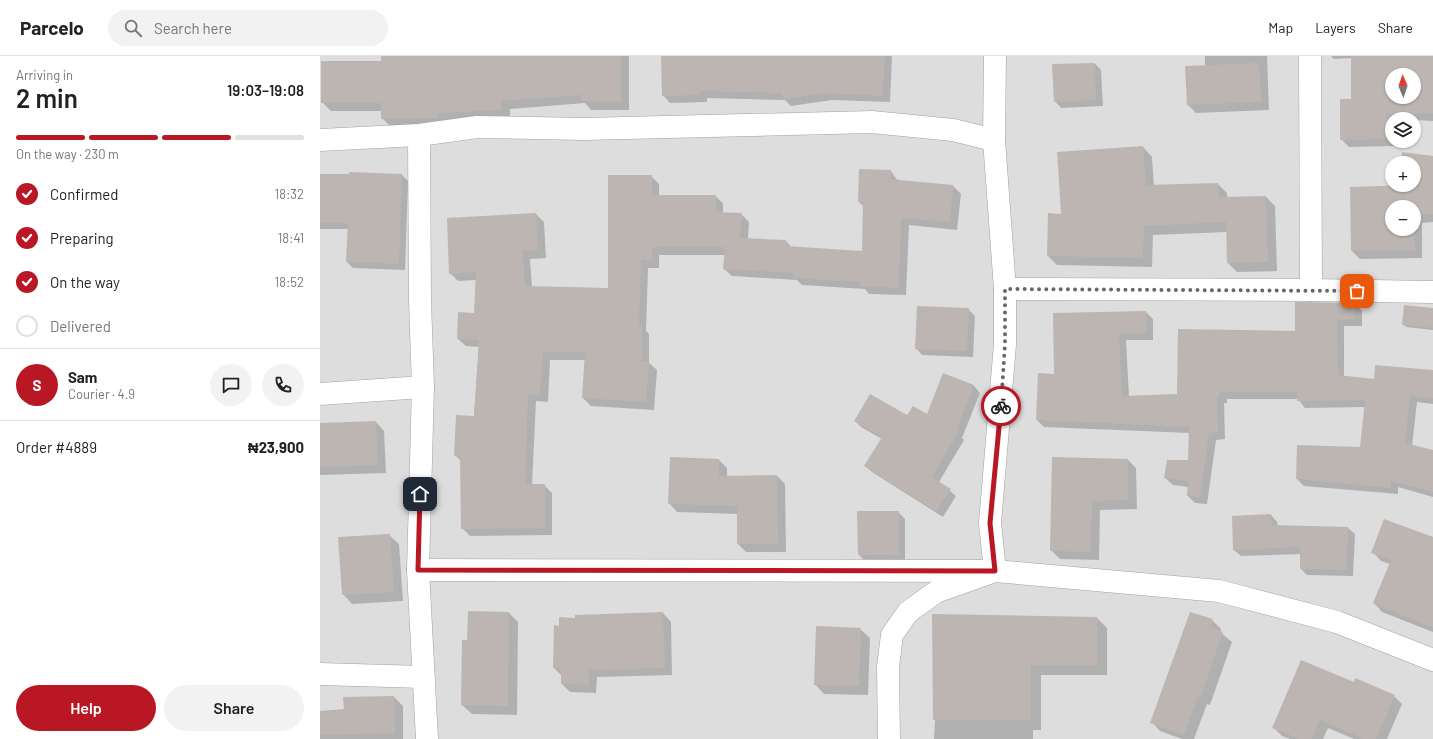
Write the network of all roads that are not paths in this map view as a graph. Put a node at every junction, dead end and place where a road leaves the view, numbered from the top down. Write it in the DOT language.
graph roads {
  1 [pos="994,56"];
  2 [pos="1310,56"];
  3 [pos="419,135"];
  4 [pos="320,140"];
  5 [pos="994,140"];
  6 [pos="1005,289"];
  7 [pos="1311,290"];
  8 [pos="1433,292"];
  9 [pos="423,387"];
  10 [pos="320,394"];
  11 [pos="418,570"];
  12 [pos="995,571"];
  13 [pos="1433,660"];
  14 [pos="320,674"];
  15 [pos="423,676"];
  16 [pos="427,739"];
  17 [pos="889,739"];
  1 -- 5 [label="street"];
  2 -- 7 [label="street"];
  3 -- 4 [label="street"];
  3 -- 5 [label="street"];
  3 -- 9 [label="street"];
  5 -- 6 [label="street"];
  6 -- 7 [label="street"];
  6 -- 12 [label="street"];
  7 -- 8 [label="street"];
  9 -- 10 [label="street"];
  9 -- 11 [label="street"];
  11 -- 12 [label="street"];
  11 -- 15 [label="street"];
  12 -- 13 [label="street"];
  12 -- 17 [label="street"];
  14 -- 15 [label="street"];
  15 -- 16 [label="street"];
}
